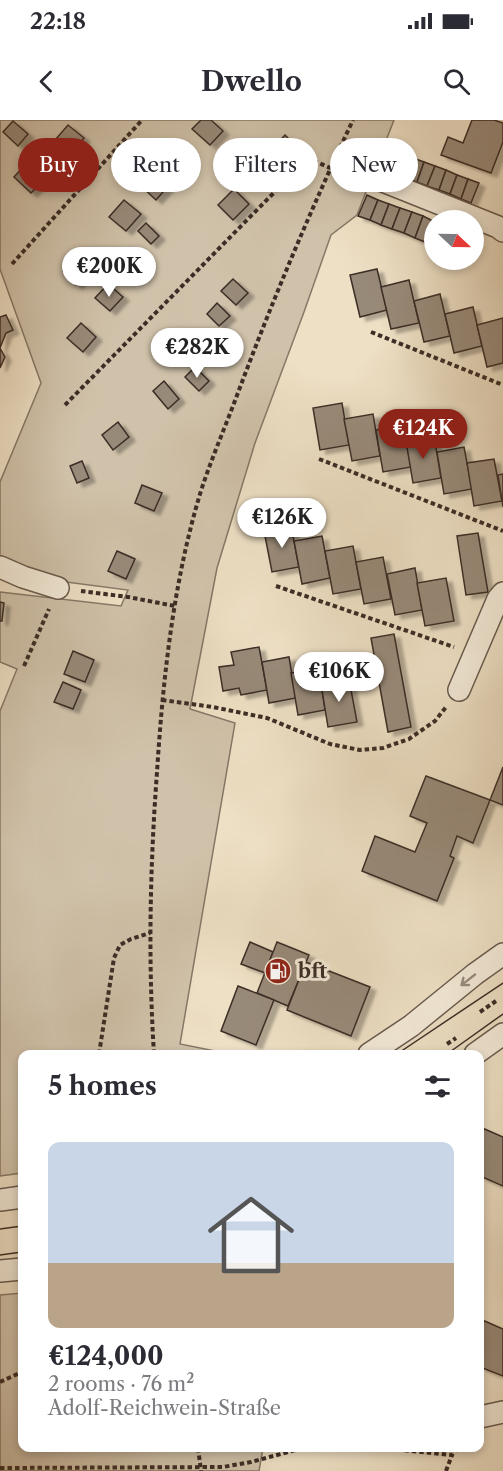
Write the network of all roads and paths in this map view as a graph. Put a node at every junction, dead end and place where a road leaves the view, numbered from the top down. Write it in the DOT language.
graph roads {
  1 [pos="142,120"];
  2 [pos="353,120"];
  3 [pos="345,138"];
  4 [pos="330,169"];
  5 [pos="410,192"];
  6 [pos="503,231"];
  7 [pos="12,264"];
  8 [pos="371,332"];
  9 [pos="503,385"];
  10 [pos="66,405"];
  11 [pos="319,459"];
  12 [pos="503,531"];
  13 [pos="0,567"];
  14 [pos="276,586"];
  15 [pos="58,588"];
  16 [pos="503,593"];
  17 [pos="175,606"];
  18 [pos="474,654"];
  19 [pos="24,666"];
  20 [pos="459,690"];
  21 [pos="162,700"];
  22 [pos="150,933"];
  23 [pos="503,954"];
  24 [pos="496,1001"];
  25 [pos="480,1012"];
  26 [pos="503,1035"];
  27 [pos="100,1050"];
  28 [pos="154,1050"];
  29 [pos="375,1050"];
  30 [pos="481,1050"];
  31 [pos="18,1198"];
  32 [pos="0,1200"];
  33 [pos="18,1269"];
  34 [pos="0,1271"];
  35 [pos="18,1374"];
  36 [pos="0,1382"];
  37 [pos="503,1412"];
  38 [pos="484,1416"];
  39 [pos="198,1452"];
  40 [pos="288,1452"];
  41 [pos="422,1452"];
  42 [pos="454,1452"];
  43 [pos="452,1455"];
  44 [pos="0,1468"];
  45 [pos="200,1469"];
  46 [pos="446,1471"];
  1 -- 7 [label="path"];
  2 -- 3 [label="path"];
  4 -- 10 [label="path"];
  4 -- 17 [label="path"];
  5 -- 6 [label="street"];
  8 -- 9 [label="path"];
  11 -- 12 [label="path"];
  13 -- 15 [label="street"];
  14 -- 18 [label="path"];
  15 -- 17 [label="path"];
  15 -- 19 [label="path"];
  16 -- 18 [label="street"];
  17 -- 21 [label="path"];
  18 -- 20 [label="street"];
  20 -- 21 [label="path"];
  21 -- 22 [label="path"];
  22 -- 27 [label="path"];
  22 -- 28 [label="path"];
  23 -- 29 [label="street, one-way"];
  24 -- 25 [label="path"];
  26 -- 30 [label="street"];
  31 -- 32 [label="street"];
  33 -- 34 [label="street"];
  35 -- 36 [label="path"];
  37 -- 38 [label="street"];
  39 -- 45 [label="path"];
  40 -- 45 [label="path"];
  41 -- 43 [label="path"];
  42 -- 43 [label="path"];
  43 -- 46 [label="path"];
  44 -- 45 [label="path"];
}
